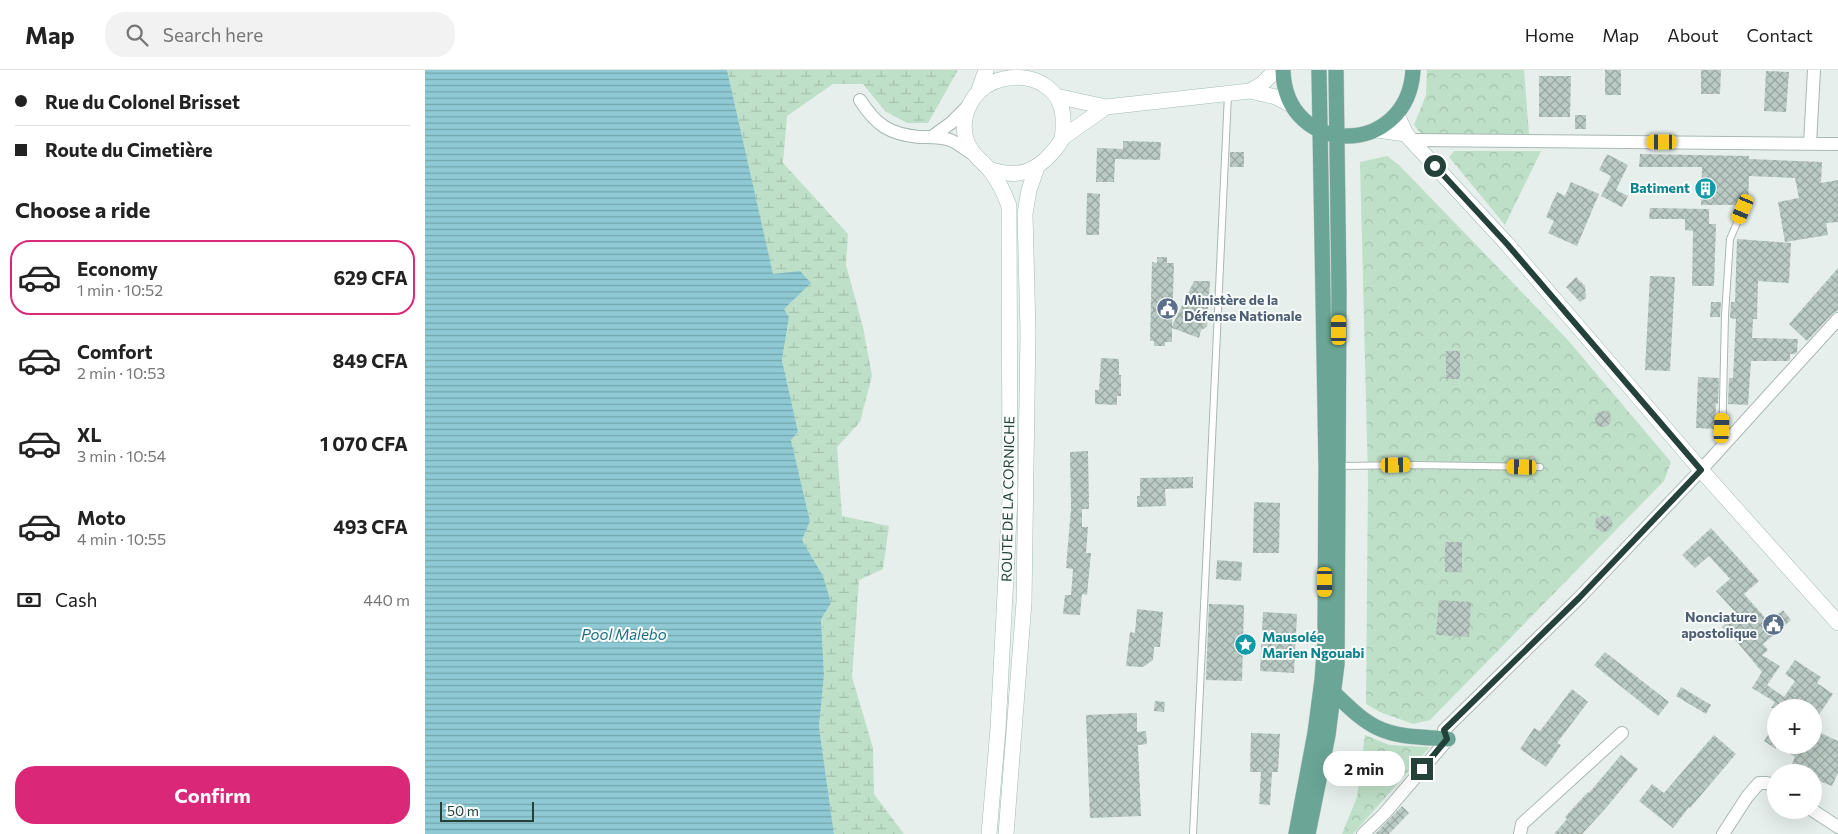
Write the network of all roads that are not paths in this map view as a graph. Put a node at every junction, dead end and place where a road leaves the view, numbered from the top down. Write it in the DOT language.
graph roads {
  1 [pos="986,70"];
  2 [pos="1276,70"];
  3 [pos="1283,70"];
  4 [pos="1319,70"];
  5 [pos="1336,70"];
  6 [pos="1413,70"];
  7 [pos="1814,70"];
  8 [pos="1026,74"];
  9 [pos="979,90"];
  10 [pos="1250,91"];
  11 [pos="1228,94"];
  12 [pos="1056,96"];
  13 [pos="859,100"];
  14 [pos="1291,105"];
  15 [pos="968,106"];
  16 [pos="1106,107"];
  17 [pos="1397,115"];
  18 [pos="1377,130"];
  19 [pos="1321,131"];
  20 [pos="933,136"];
  21 [pos="1337,136"];
  22 [pos="1408,137"];
  23 [pos="1062,138"];
  24 [pos="1810,144"];
  25 [pos="1838,144"];
  26 [pos="973,154"];
  27 [pos="1037,167"];
  28 [pos="989,169"];
  29 [pos="1743,209"];
  30 [pos="1838,318"];
  31 [pos="1722,447"];
  32 [pos="1339,466"];
  33 [pos="1540,467"];
  34 [pos="1701,470"];
  35 [pos="1838,623"];
  36 [pos="1335,694"];
  37 [pos="1622,733"];
  38 [pos="1447,739"];
  39 [pos="1767,783"];
  40 [pos="1822,817"];
  41 [pos="1838,827"];
  42 [pos="989,834"];
  43 [pos="1006,834"];
  44 [pos="1193,834"];
  45 [pos="1296,834"];
  46 [pos="1308,834"];
  47 [pos="1363,834"];
  48 [pos="1520,834"];
  49 [pos="1723,834"];
  1 -- 9 [label="main road"];
  2 -- 10 [label="main road"];
  3 -- 14 [label="main road"];
  4 -- 19 [label="main road"];
  5 -- 21 [label="main road"];
  6 -- 17 [label="main road"];
  7 -- 24 [label="street"];
  8 -- 9 [label="main road"];
  8 -- 12 [label="main road"];
  9 -- 15 [label="main road"];
  10 -- 11 [label="main road"];
  10 -- 14 [label="main road"];
  11 -- 16 [label="main road"];
  11 -- 44 [label="lane"];
  12 -- 16 [label="main road"];
  12 -- 23 [label="main road"];
  13 -- 20 [label="street"];
  14 -- 19 [label="main road"];
  15 -- 20 [label="street"];
  15 -- 26 [label="main road"];
  16 -- 23 [label="main road"];
  17 -- 18 [label="main road"];
  17 -- 22 [label="main road"];
  18 -- 21 [label="main road"];
  18 -- 22 [label="main road"];
  19 -- 21 [label="main road"];
  19 -- 45 [label="main road"];
  20 -- 26 [label="street"];
  21 -- 32 [label="main road"];
  22 -- 24 [label="street"];
  22 -- 34 [label="main road"];
  23 -- 27 [label="main road"];
  24 -- 25 [label="street"];
  26 -- 28 [label="main road"];
  27 -- 28 [label="main road"];
  27 -- 43 [label="main road, ROUTE DE LA CORNICHE"];
  28 -- 42 [label="main road, ROUTE DE LA CORNICHE"];
  29 -- 31 [label="lane"];
  30 -- 31 [label="street"];
  31 -- 34 [label="street"];
  32 -- 33 [label="lane"];
  32 -- 36 [label="main road"];
  34 -- 35 [label="main road"];
  34 -- 38 [label="street"];
  36 -- 38 [label="main road"];
  36 -- 46 [label="main road"];
  37 -- 48 [label="street"];
  38 -- 47 [label="street"];
  39 -- 49 [label="street"];
  40 -- 41 [label="street"];
}
